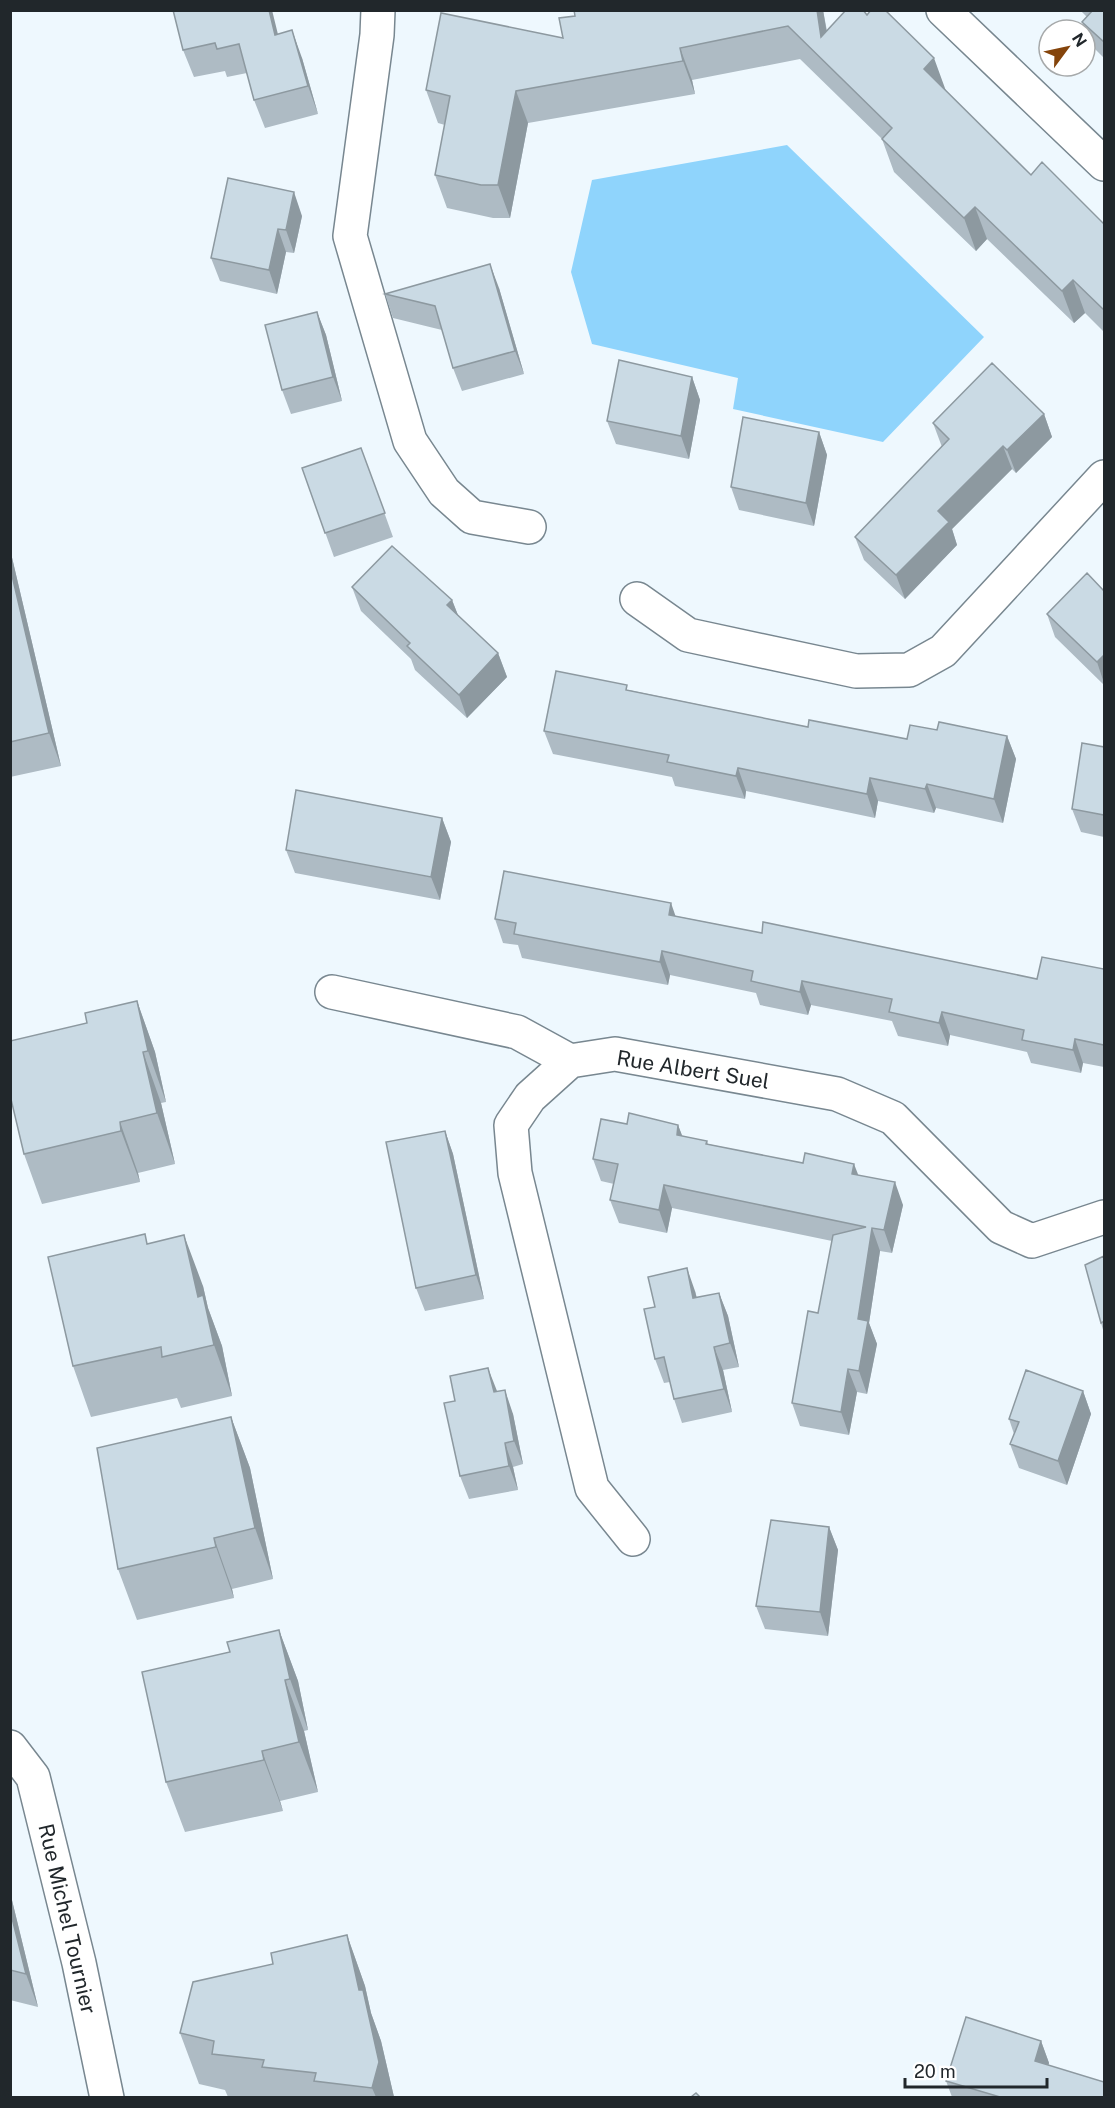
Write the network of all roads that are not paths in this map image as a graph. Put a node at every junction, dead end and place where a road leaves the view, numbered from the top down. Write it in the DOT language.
graph roads {
  1 [pos="378,10"];
  2 [pos="943,10"];
  3 [pos="1104,164"];
  4 [pos="1104,477"];
  5 [pos="529,526"];
  6 [pos="637,599"];
  7 [pos="332,992"];
  8 [pos="570,1061"];
  9 [pos="1104,1217"];
  10 [pos="633,1539"];
  11 [pos="10,1747"];
  12 [pos="107,2097"];
  1 -- 5 [label="street"];
  2 -- 3 [label="street"];
  4 -- 6 [label="street"];
  7 -- 8 [label="street"];
  8 -- 9 [label="street, Rue Albert Suel"];
  8 -- 10 [label="street"];
  11 -- 12 [label="street, Rue Michel Tournier"];
}
